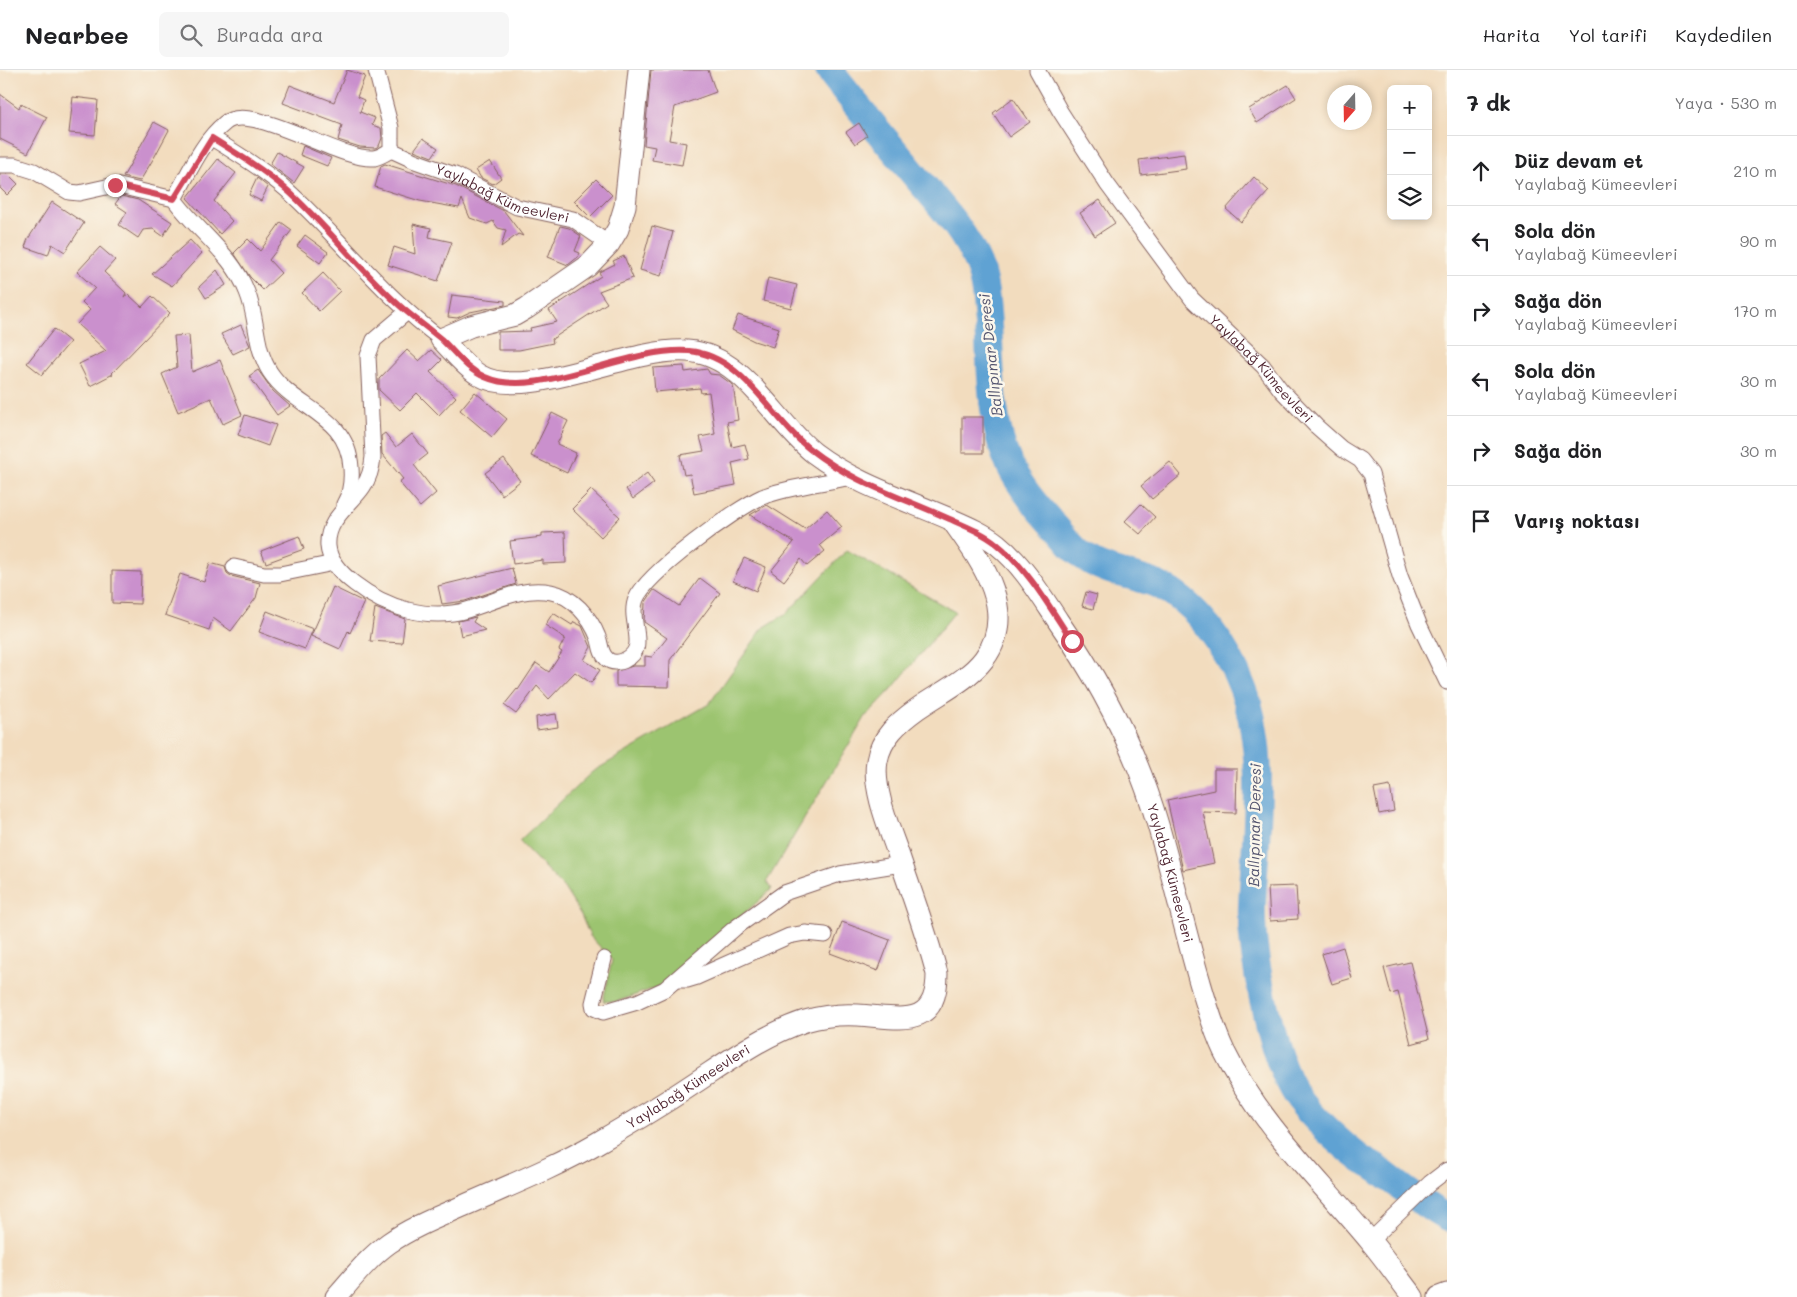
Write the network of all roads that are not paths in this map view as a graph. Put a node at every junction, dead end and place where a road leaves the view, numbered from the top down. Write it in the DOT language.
graph roads {
  1 [pos="376,70"];
  2 [pos="639,70"];
  3 [pos="1037,70"];
  4 [pos="212,138"];
  5 [pos="392,150"];
  6 [pos="0,165"];
  7 [pos="174,199"];
  8 [pos="609,244"];
  9 [pos="407,312"];
  10 [pos="440,339"];
  11 [pos="851,477"];
  12 [pos="336,516"];
  13 [pos="953,520"];
  14 [pos="334,563"];
  15 [pos="234,567"];
  16 [pos="1447,682"];
  17 [pos="901,864"];
  18 [pos="825,935"];
  19 [pos="604,959"];
  20 [pos="677,980"];
  21 [pos="1447,1170"];
  22 [pos="1370,1241"];
  23 [pos="1447,1294"];
  24 [pos="336,1297"];
  25 [pos="1413,1297"];
  26 [pos="1439,1297"];
  1 -- 5 [label="street"];
  2 -- 8 [label="street"];
  3 -- 16 [label="street, Yaylabağ Kümeevleri"];
  4 -- 5 [label="street"];
  4 -- 7 [label="street"];
  4 -- 9 [label="street, Yaylabağ Kümeevleri"];
  5 -- 8 [label="street, Yaylabağ Kümeevleri"];
  6 -- 7 [label="street"];
  7 -- 12 [label="street"];
  8 -- 10 [label="street"];
  9 -- 10 [label="street, Yaylabağ Kümeevleri"];
  9 -- 12 [label="street"];
  10 -- 11 [label="street, Yaylabağ Kümeevleri"];
  11 -- 13 [label="street, Yaylabağ Kümeevleri"];
  11 -- 14 [label="street"];
  12 -- 14 [label="street"];
  13 -- 17 [label="street, Yaylabağ Kümeevleri"];
  13 -- 22 [label="street, Yaylabağ Kümeevleri"];
  14 -- 15 [label="street"];
  17 -- 20 [label="street"];
  17 -- 24 [label="street, Yaylabağ Kümeevleri"];
  18 -- 20 [label="street"];
  19 -- 20 [label="street"];
  21 -- 22 [label="street"];
  22 -- 25 [label="street, Yaylabağ Kümeevleri"];
  23 -- 26 [label="street"];
}
